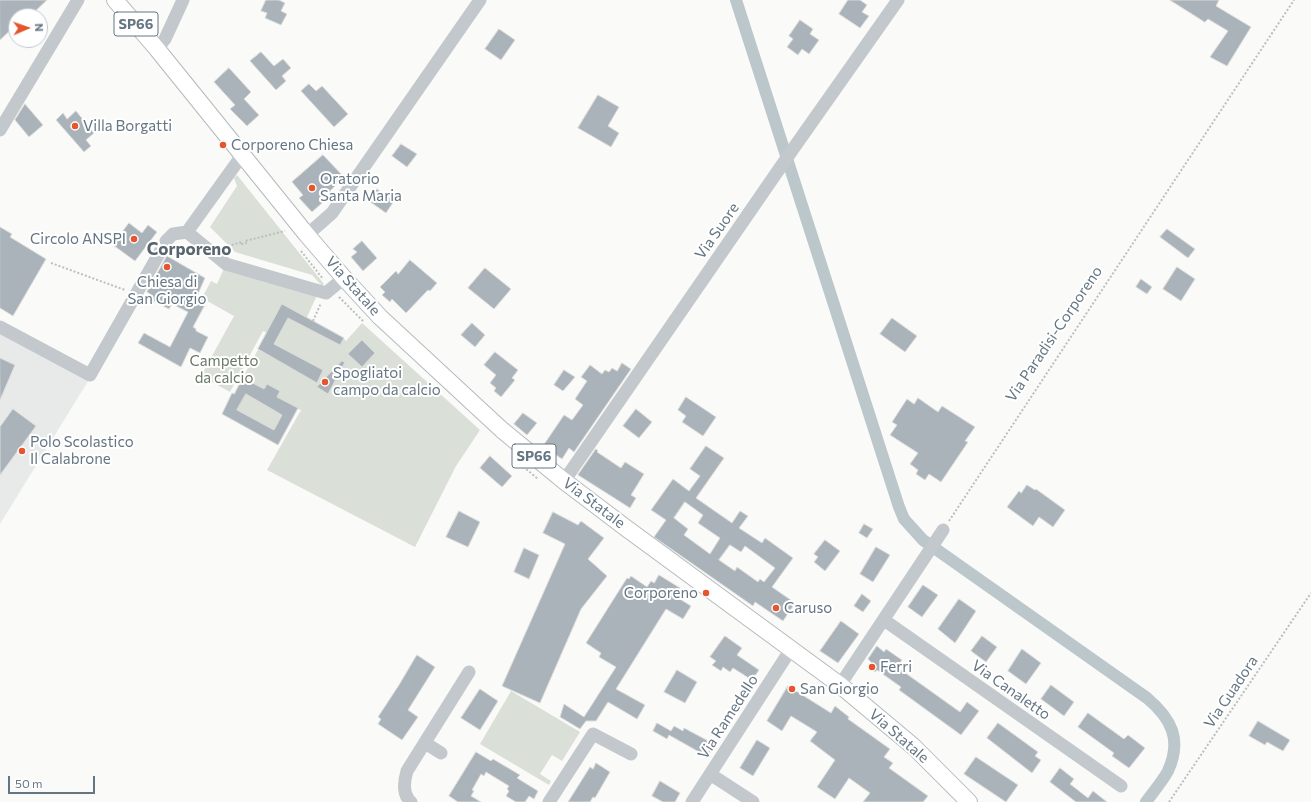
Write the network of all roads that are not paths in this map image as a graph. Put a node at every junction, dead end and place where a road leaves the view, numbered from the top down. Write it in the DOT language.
graph roads {
  1 [pos="78,0"];
  2 [pos="115,0"];
  3 [pos="183,0"];
  4 [pos="480,0"];
  5 [pos="898,0"];
  6 [pos="157,49"];
  7 [pos="2,122"];
  8 [pos="243,154"];
  9 [pos="187,232"];
  10 [pos="307,235"];
  11 [pos="344,278"];
  12 [pos="0,327"];
  13 [pos="564,481"];
  14 [pos="943,530"];
  15 [pos="884,620"];
  16 [pos="791,649"];
  17 [pos="469,672"];
  18 [pos="840,685"];
  19 [pos="425,743"];
  20 [pos="441,753"];
  21 [pos="632,754"];
  22 [pos="710,774"];
  23 [pos="1121,786"];
  24 [pos="411,802"];
  25 [pos="548,802"];
  26 [pos="692,802"];
  27 [pos="753,802"];
  28 [pos="969,802"];
  1 -- 7 [label="street"];
  2 -- 6 [label="main road, Via Statale / SP66"];
  3 -- 6 [label="street"];
  4 -- 10 [label="street"];
  5 -- 13 [label="street, Via Suore"];
  6 -- 8 [label="main road, Via Statale / SP66"];
  8 -- 9 [label="street"];
  8 -- 10 [label="main road, Via Statale / SP66"];
  9 -- 11 [label="street"];
  9 -- 12 [label="street"];
  10 -- 11 [label="main road, Via Statale / SP66"];
  11 -- 13 [label="main road, Via Statale / SP66"];
  13 -- 16 [label="main road, Via Statale / SP66"];
  14 -- 15 [label="street"];
  15 -- 18 [label="street"];
  15 -- 23 [label="street, Via Canaletto"];
  16 -- 18 [label="main road, Via Statale / SP66"];
  16 -- 22 [label="street, Via Ramedello"];
  17 -- 19 [label="street"];
  18 -- 28 [label="main road, Via Statale / SP66"];
  19 -- 20 [label="street"];
  19 -- 24 [label="street"];
  21 -- 25 [label="street"];
  22 -- 26 [label="street, Via Ramedello"];
  22 -- 27 [label="street"];
}
